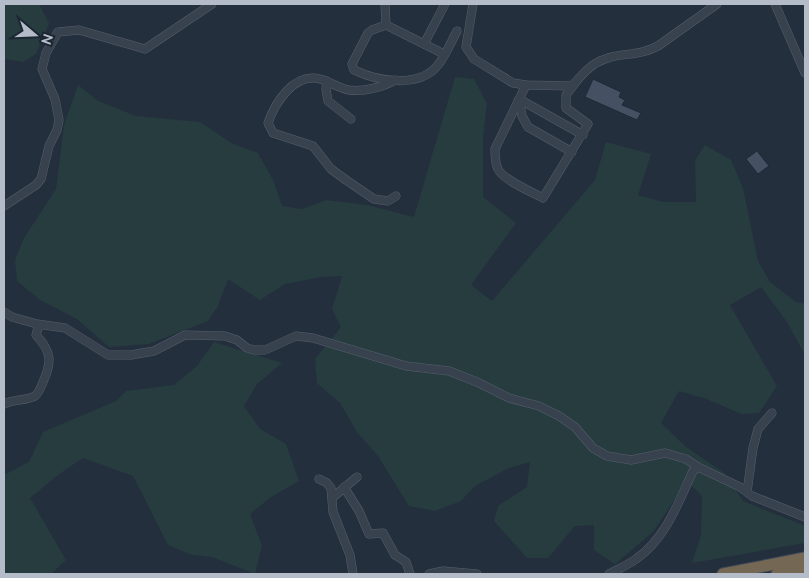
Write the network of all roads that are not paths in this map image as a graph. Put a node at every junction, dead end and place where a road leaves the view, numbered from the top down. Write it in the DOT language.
graph roads {
  1 [pos="212,4"];
  2 [pos="385,4"];
  3 [pos="445,4"];
  4 [pos="473,4"];
  5 [pos="717,4"];
  6 [pos="775,4"];
  7 [pos="386,25"];
  8 [pos="458,31"];
  9 [pos="424,44"];
  10 [pos="444,54"];
  11 [pos="805,73"];
  12 [pos="395,80"];
  13 [pos="327,81"];
  14 [pos="576,82"];
  15 [pos="526,85"];
  16 [pos="519,99"];
  17 [pos="351,119"];
  18 [pos="582,135"];
  19 [pos="572,152"];
  20 [pos="396,196"];
  21 [pos="4,206"];
  22 [pos="4,312"];
  23 [pos="39,325"];
  24 [pos="4,404"];
  25 [pos="772,413"];
  26 [pos="698,467"];
  27 [pos="357,477"];
  28 [pos="319,479"];
  29 [pos="344,487"];
  30 [pos="747,492"];
  31 [pos="332,498"];
  32 [pos="805,517"];
  33 [pos="805,558"];
  34 [pos="805,569"];
  35 [pos="353,574"];
  36 [pos="410,574"];
  37 [pos="429,574"];
  38 [pos="476,574"];
  39 [pos="609,574"];
  40 [pos="724,574"];
  41 [pos="777,574"];
  1 -- 21 [label="street"];
  2 -- 7 [label="street"];
  3 -- 9 [label="street"];
  4 -- 15 [label="street"];
  5 -- 14 [label="street"];
  6 -- 11 [label="street"];
  7 -- 9 [label="street"];
  7 -- 12 [label="street"];
  8 -- 10 [label="street"];
  9 -- 10 [label="street"];
  10 -- 12 [label="street"];
  12 -- 13 [label="street"];
  13 -- 17 [label="street"];
  13 -- 20 [label="street"];
  14 -- 15 [label="street"];
  14 -- 18 [label="street"];
  15 -- 16 [label="street"];
  16 -- 18 [label="street"];
  16 -- 19 [label="street"];
  16 -- 19 [label="street"];
  18 -- 19 [label="street"];
  22 -- 23 [label="street"];
  23 -- 24 [label="street"];
  23 -- 26 [label="street"];
  25 -- 30 [label="street"];
  26 -- 30 [label="street"];
  26 -- 39 [label="street"];
  27 -- 29 [label="street"];
  28 -- 31 [label="street"];
  29 -- 31 [label="street"];
  29 -- 36 [label="street"];
  30 -- 32 [label="street"];
  31 -- 35 [label="street"];
  33 -- 40 [label="highway"];
  34 -- 41 [label="highway"];
  37 -- 38 [label="street"];
}
